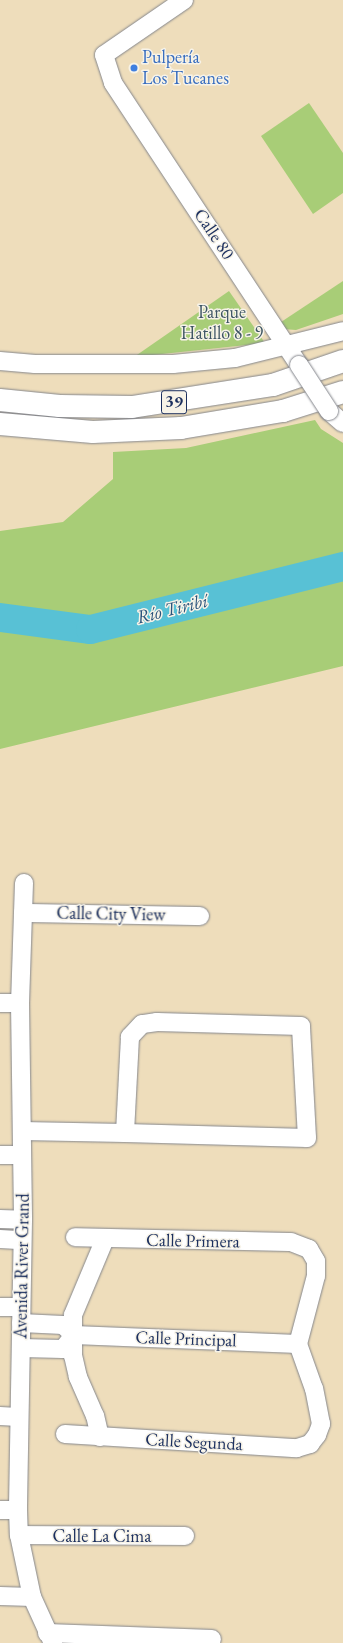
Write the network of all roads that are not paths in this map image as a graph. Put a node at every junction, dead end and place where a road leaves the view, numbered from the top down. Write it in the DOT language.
graph roads {
  1 [pos="184,0"];
  2 [pos="343,331"];
  3 [pos="287,346"];
  4 [pos="0,361"];
  5 [pos="343,362"];
  6 [pos="343,392"];
  7 [pos="0,400"];
  8 [pos="343,423"];
  9 [pos="0,424"];
  10 [pos="24,883"];
  11 [pos="23,913"];
  12 [pos="200,916"];
  13 [pos="0,1003"];
  14 [pos="20,1003"];
  15 [pos="22,1130"];
  16 [pos="125,1133"];
  17 [pos="0,1155"];
  18 [pos="22,1155"];
  19 [pos="0,1219"];
  20 [pos="23,1220"];
  21 [pos="75,1237"];
  22 [pos="0,1239"];
  23 [pos="105,1239"];
  24 [pos="22,1240"];
  25 [pos="0,1307"];
  26 [pos="21,1315"];
  27 [pos="74,1335"];
  28 [pos="298,1344"];
  29 [pos="21,1348"];
  30 [pos="0,1416"];
  31 [pos="18,1417"];
  32 [pos="65,1434"];
  33 [pos="100,1437"];
  34 [pos="9,1510"];
  35 [pos="20,1535"];
  36 [pos="185,1536"];
  37 [pos="0,1596"];
  38 [pos="32,1597"];
  39 [pos="50,1638"];
  40 [pos="212,1639"];
  1 -- 3 [label="street, Calle 80"];
  2 -- 3 [label="street"];
  3 -- 4 [label="street"];
  3 -- 8 [label="street, Calle 80, bridge"];
  5 -- 7 [label="highway, 39"];
  6 -- 9 [label="highway, 39"];
  10 -- 11 [label="street, Avenida River Grand"];
  11 -- 12 [label="street, Calle City View"];
  11 -- 14 [label="street, Avenida River Grand"];
  13 -- 14 [label="street"];
  14 -- 15 [label="street, Avenida River Grand"];
  15 -- 16 [label="street"];
  15 -- 18 [label="street, Avenida River Grand"];
  16 -- 16 [label="street"];
  17 -- 18 [label="street"];
  18 -- 20 [label="street, Avenida River Grand"];
  19 -- 20 [label="street"];
  20 -- 24 [label="street, Avenida River Grand"];
  21 -- 23 [label="street, Calle Primera"];
  22 -- 24 [label="street"];
  23 -- 27 [label="street"];
  23 -- 28 [label="street, Calle Primera"];
  24 -- 26 [label="street, Avenida River Grand"];
  25 -- 26 [label="street"];
  26 -- 27 [label="street"];
  26 -- 29 [label="street, Avenida River Grand"];
  27 -- 28 [label="street, Calle Principal"];
  27 -- 29 [label="street"];
  27 -- 33 [label="street"];
  28 -- 33 [label="street, Calle Segunda"];
  29 -- 31 [label="street, Avenida River Grand"];
  30 -- 31 [label="street"];
  31 -- 34 [label="street, Avenida River Grand"];
  32 -- 33 [label="street, Calle Segunda"];
  34 -- 35 [label="street, Avenida River Grand"];
  35 -- 36 [label="street, Calle La Cima"];
  35 -- 38 [label="street, Avenida River Grand"];
  37 -- 38 [label="street"];
  38 -- 39 [label="street, Avenida River Grand"];
  39 -- 40 [label="street"];
}
